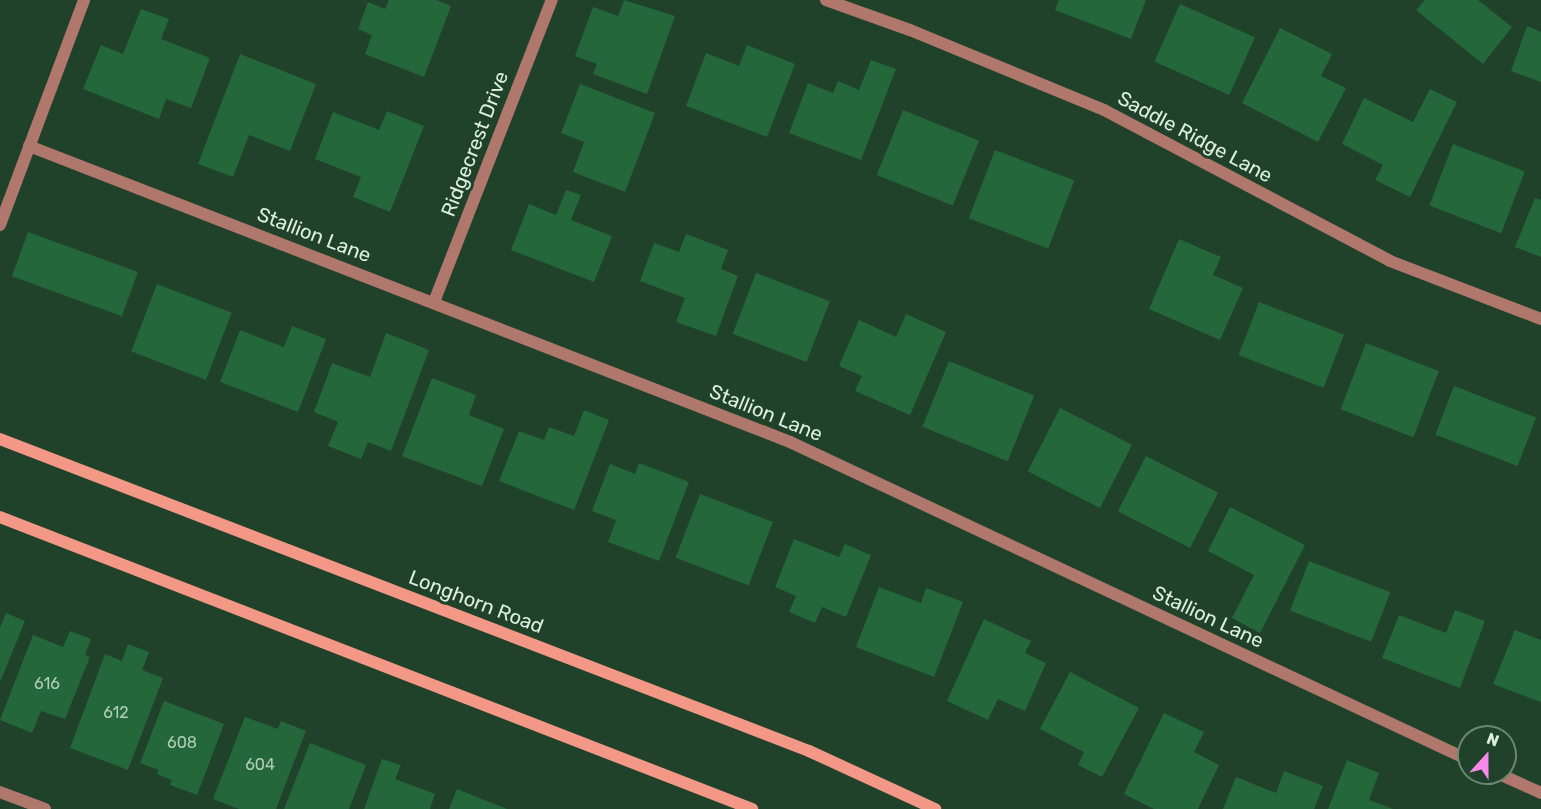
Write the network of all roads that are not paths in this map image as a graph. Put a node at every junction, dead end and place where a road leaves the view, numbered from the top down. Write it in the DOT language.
graph roads {
  1 [pos="84,0"];
  2 [pos="552,0"];
  3 [pos="826,0"];
  4 [pos="29,146"];
  5 [pos="0,225"];
  6 [pos="434,302"];
  7 [pos="1541,319"];
  8 [pos="0,439"];
  9 [pos="0,517"];
  10 [pos="1457,754"];
  11 [pos="1517,782"];
  12 [pos="0,792"];
  13 [pos="1541,793"];
  14 [pos="45,809"];
  15 [pos="752,809"];
  16 [pos="935,809"];
  1 -- 4 [label="street"];
  2 -- 6 [label="street, Ridgecrest Drive"];
  3 -- 7 [label="street, Saddle Ridge Lane"];
  4 -- 5 [label="street"];
  4 -- 6 [label="street, Stallion Lane"];
  6 -- 10 [label="street, Stallion Lane"];
  8 -- 16 [label="main road, Longhorn Road"];
  9 -- 15 [label="main road"];
  11 -- 13 [label="street"];
  12 -- 14 [label="street"];
}
